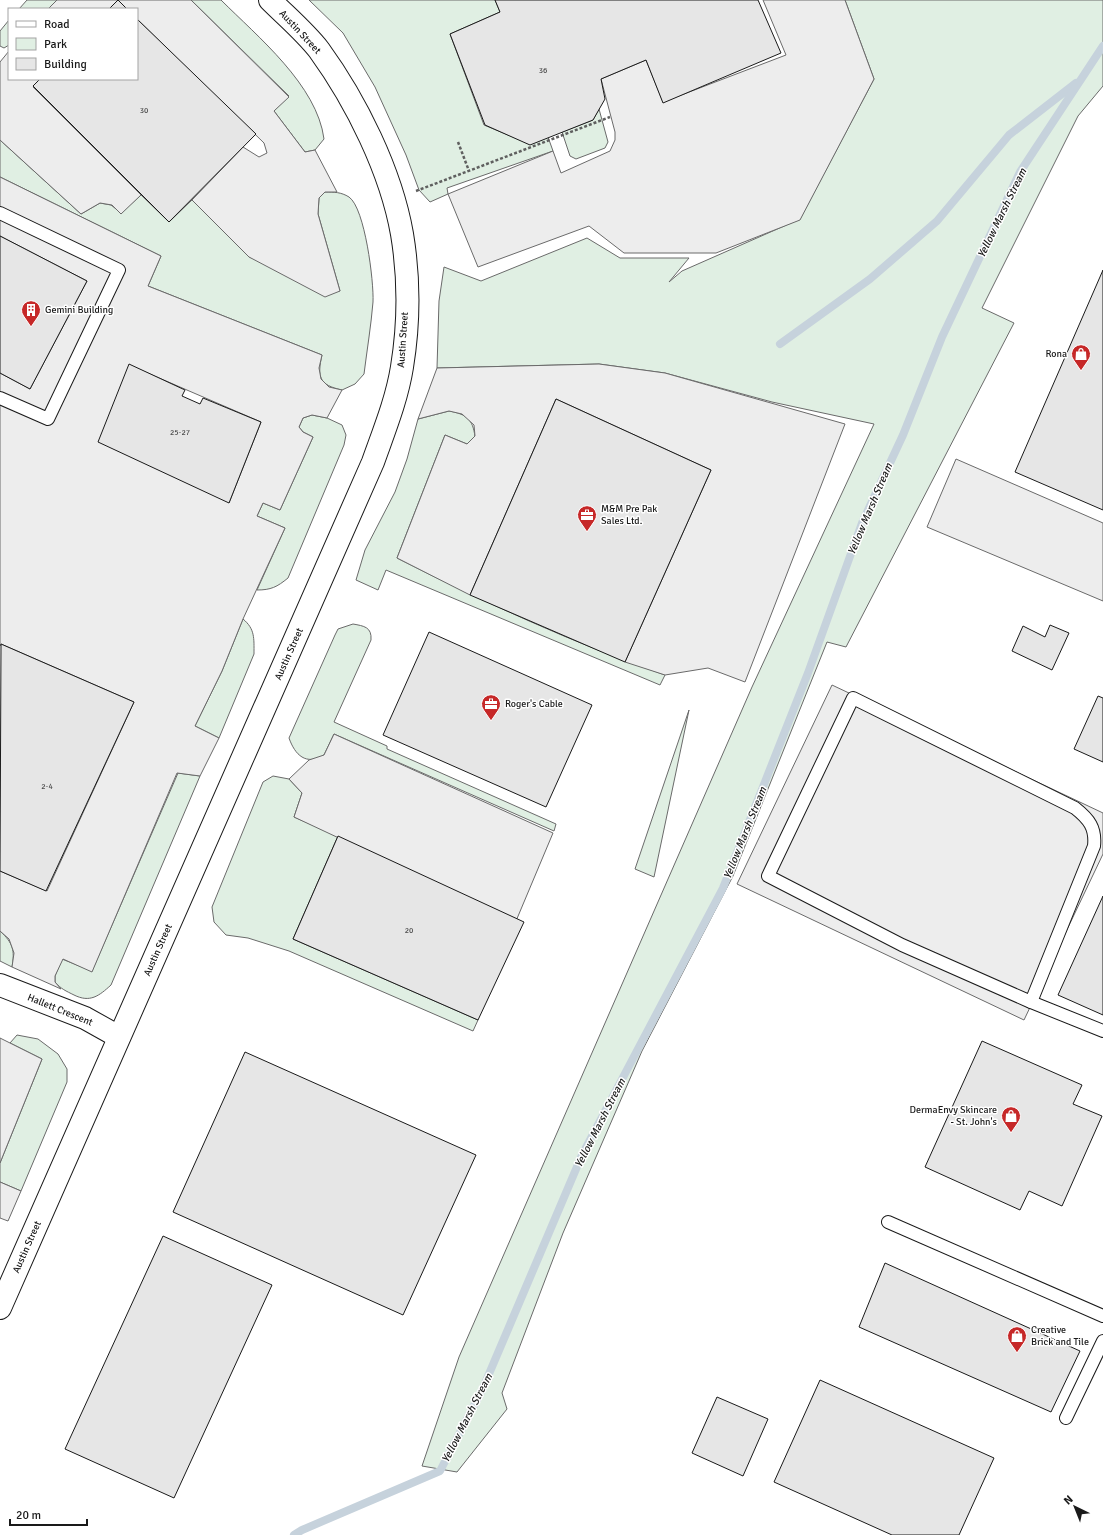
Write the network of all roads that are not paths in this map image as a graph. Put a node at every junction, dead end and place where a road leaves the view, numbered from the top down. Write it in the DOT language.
graph roads {
  1 [pos="270,0"];
  2 [pos="0,213"];
  3 [pos="0,398"];
  4 [pos="0,985"];
  5 [pos="1030,1002"];
  6 [pos="1103,1031"];
  7 [pos="119,1037"];
  8 [pos="888,1222"];
  9 [pos="0,1308"];
  10 [pos="1103,1316"];
  11 [pos="1103,1341"];
  12 [pos="1066,1418"];
  1 -- 7 [label="street, Austin Street"];
  2 -- 3 [label="lane"];
  4 -- 7 [label="street, Hallett Crescent"];
  5 -- 5 [label="lane"];
  5 -- 6 [label="lane"];
  7 -- 9 [label="street, Austin Street"];
  8 -- 10 [label="lane"];
  11 -- 12 [label="lane"];
}
